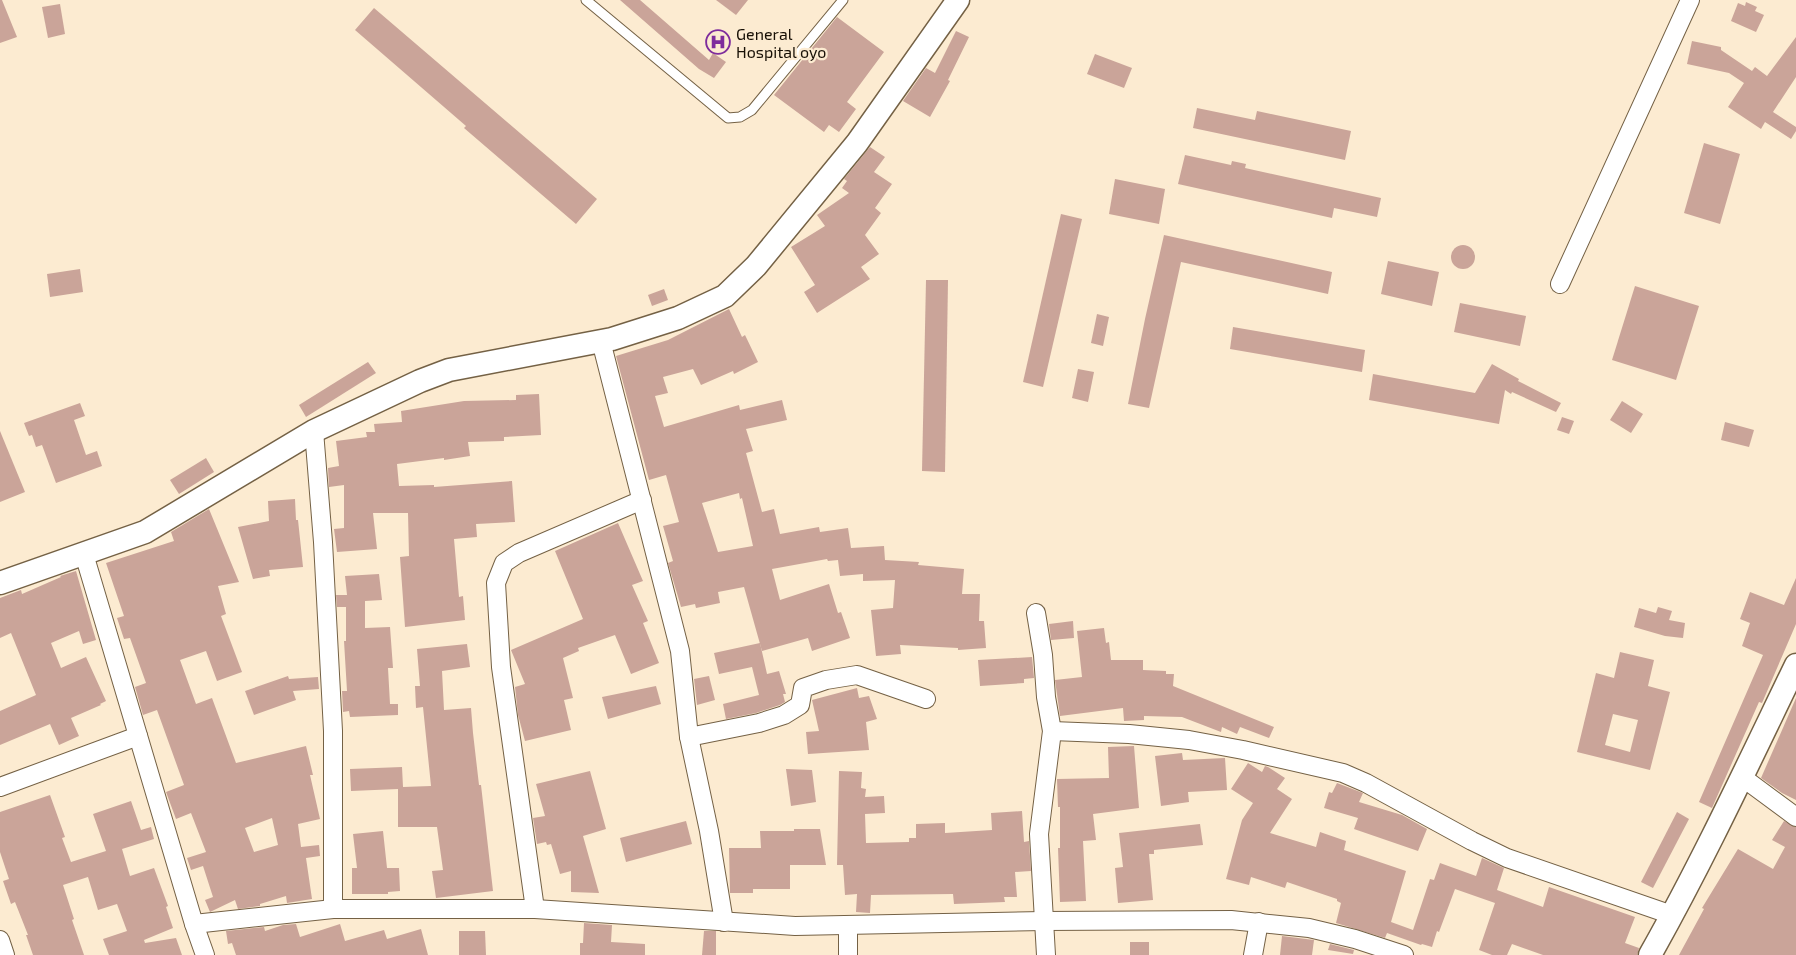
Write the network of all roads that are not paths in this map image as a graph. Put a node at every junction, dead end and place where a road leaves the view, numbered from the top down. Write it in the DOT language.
graph roads {
  1 [pos="586,0"];
  2 [pos="843,0"];
  3 [pos="958,0"];
  4 [pos="1690,0"];
  5 [pos="1560,284"];
  6 [pos="601,341"];
  7 [pos="314,431"];
  8 [pos="642,500"];
  9 [pos="84,554"];
  10 [pos="0,583"];
  11 [pos="1036,612"];
  12 [pos="1796,665"];
  13 [pos="926,699"];
  14 [pos="1052,731"];
  15 [pos="138,736"];
  16 [pos="689,737"];
  17 [pos="1742,777"];
  18 [pos="0,787"];
  19 [pos="1796,817"];
  20 [pos="333,910"];
  21 [pos="535,910"];
  22 [pos="1672,915"];
  23 [pos="1043,921"];
  24 [pos="724,922"];
  25 [pos="1259,922"];
  26 [pos="194,924"];
  27 [pos="848,926"];
  28 [pos="0,940"];
  29 [pos="6,955"];
  30 [pos="205,955"];
  31 [pos="848,955"];
  32 [pos="1046,955"];
  33 [pos="1253,955"];
  34 [pos="1404,955"];
  35 [pos="1650,955"];
  1 -- 2 [label="lane"];
  3 -- 6 [label="street"];
  4 -- 5 [label="street"];
  6 -- 7 [label="street"];
  6 -- 8 [label="street"];
  7 -- 9 [label="street"];
  7 -- 20 [label="street"];
  8 -- 16 [label="street"];
  8 -- 21 [label="street"];
  9 -- 10 [label="street"];
  9 -- 15 [label="street"];
  11 -- 14 [label="street"];
  12 -- 17 [label="street"];
  13 -- 16 [label="street"];
  14 -- 22 [label="street"];
  14 -- 23 [label="street"];
  15 -- 18 [label="street"];
  15 -- 26 [label="street"];
  16 -- 24 [label="street"];
  17 -- 19 [label="street"];
  17 -- 22 [label="street"];
  20 -- 21 [label="street"];
  20 -- 26 [label="street"];
  21 -- 24 [label="street"];
  22 -- 35 [label="street"];
  23 -- 25 [label="street"];
  23 -- 27 [label="street"];
  23 -- 32 [label="street"];
  24 -- 27 [label="street"];
  25 -- 33 [label="street"];
  25 -- 34 [label="street"];
  26 -- 30 [label="street"];
  27 -- 31 [label="street"];
  28 -- 29 [label="street"];
}
